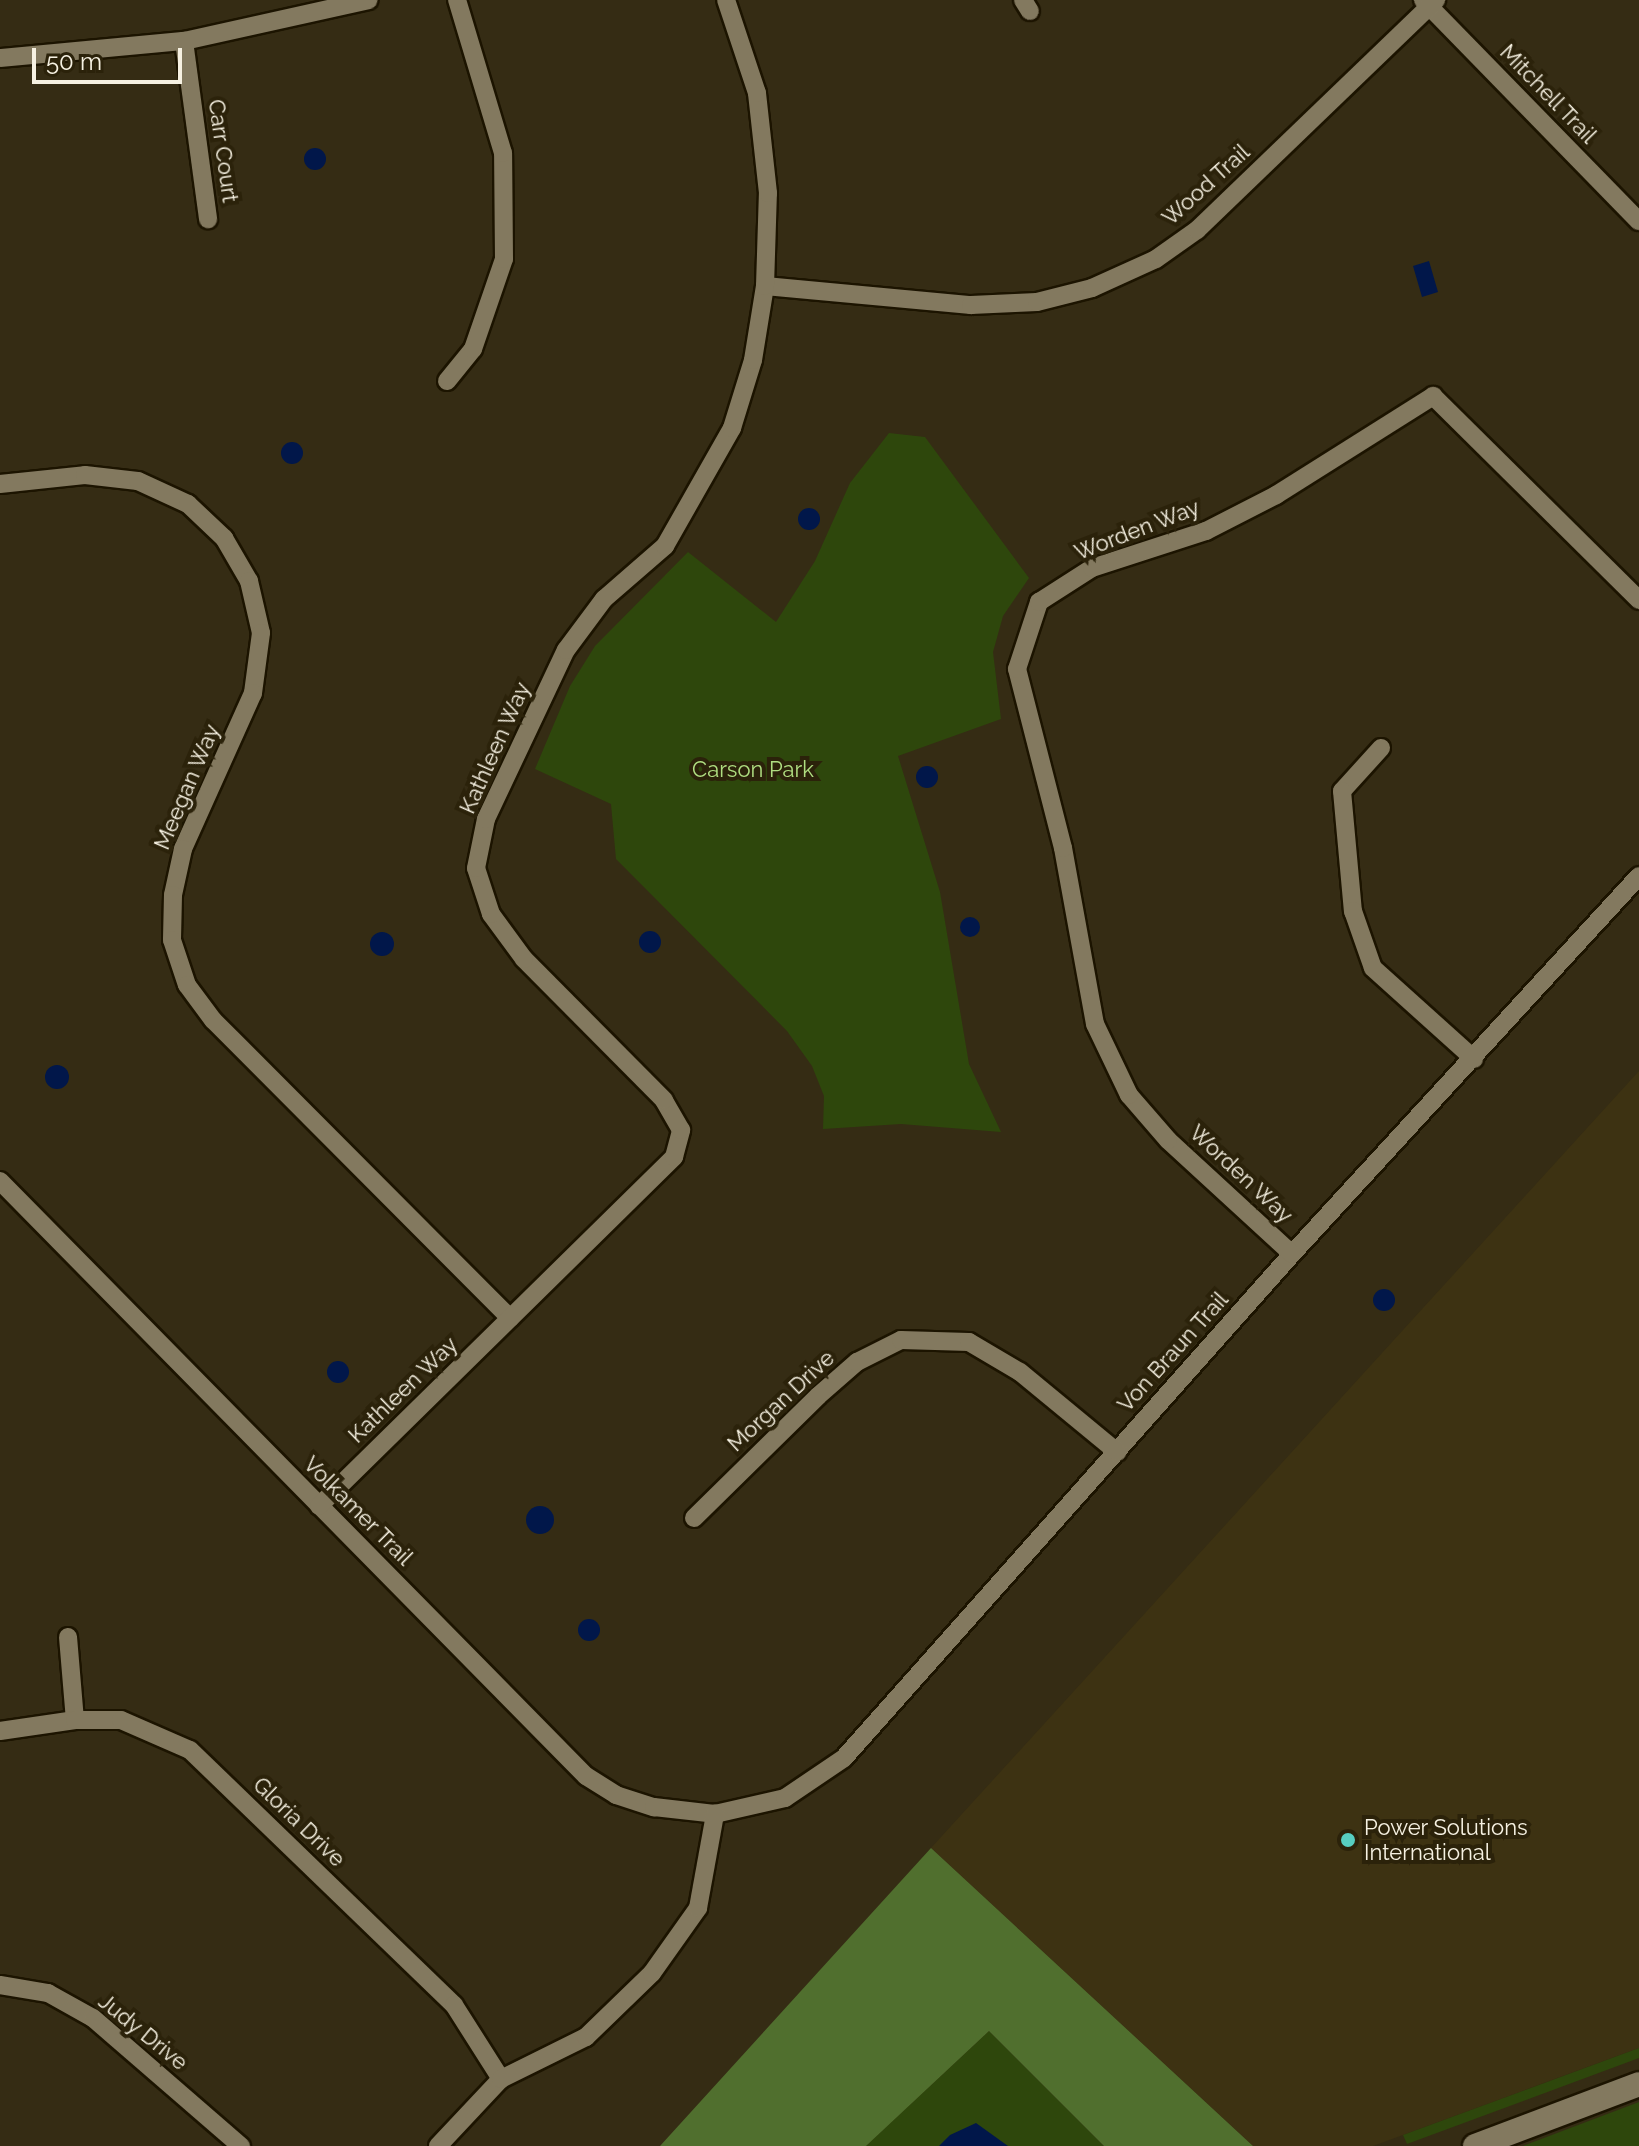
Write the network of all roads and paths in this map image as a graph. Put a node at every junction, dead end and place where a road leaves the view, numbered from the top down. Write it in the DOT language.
graph roads {
  1 [pos="369,0"];
  2 [pos="457,0"];
  3 [pos="726,0"];
  4 [pos="1429,2"];
  5 [pos="184,41"];
  6 [pos="0,58"];
  7 [pos="208,219"];
  8 [pos="1639,221"];
  9 [pos="765,286"];
  10 [pos="447,381"];
  11 [pos="0,484"];
  12 [pos="1639,600"];
  13 [pos="1381,748"];
  14 [pos="1639,876"];
  15 [pos="1474,1059"];
  16 [pos="0,1181"];
  17 [pos="1292,1254"];
  18 [pos="510,1318"];
  19 [pos="1117,1452"];
  20 [pos="319,1506"];
  21 [pos="694,1518"];
  22 [pos="68,1637"];
  23 [pos="75,1720"];
  24 [pos="0,1731"];
  25 [pos="715,1814"];
  26 [pos="0,1985"];
  27 [pos="501,2079"];
  28 [pos="1639,2084"];
  29 [pos="241,2146"];
  30 [pos="438,2146"];
  31 [pos="1475,2146"];
  1 -- 5 [label="street"];
  2 -- 10 [label="street"];
  3 -- 9 [label="street, Kathleen Way"];
  4 -- 8 [label="street, Mitchell Trail"];
  4 -- 9 [label="street, Wood Trail"];
  5 -- 6 [label="street"];
  5 -- 7 [label="street, Carr Court"];
  9 -- 18 [label="street, Kathleen Way"];
  11 -- 18 [label="street, Meegan Way"];
  12 -- 17 [label="street, Worden Way"];
  13 -- 15 [label="street"];
  14 -- 15 [label="street, Von Braun Trail"];
  15 -- 17 [label="street, Von Braun Trail"];
  16 -- 20 [label="street, Volkamer Trail"];
  17 -- 19 [label="street, Von Braun Trail"];
  18 -- 20 [label="street, Kathleen Way"];
  19 -- 21 [label="street, Morgan Drive"];
  19 -- 25 [label="street, Von Braun Trail"];
  20 -- 25 [label="street, Volkamer Trail"];
  22 -- 23 [label="street"];
  23 -- 24 [label="street, Gloria Drive"];
  23 -- 27 [label="street, Gloria Drive"];
  25 -- 27 [label="street"];
  26 -- 29 [label="street, Judy Drive"];
  27 -- 30 [label="street"];
  28 -- 31 [label="main road"];
}
